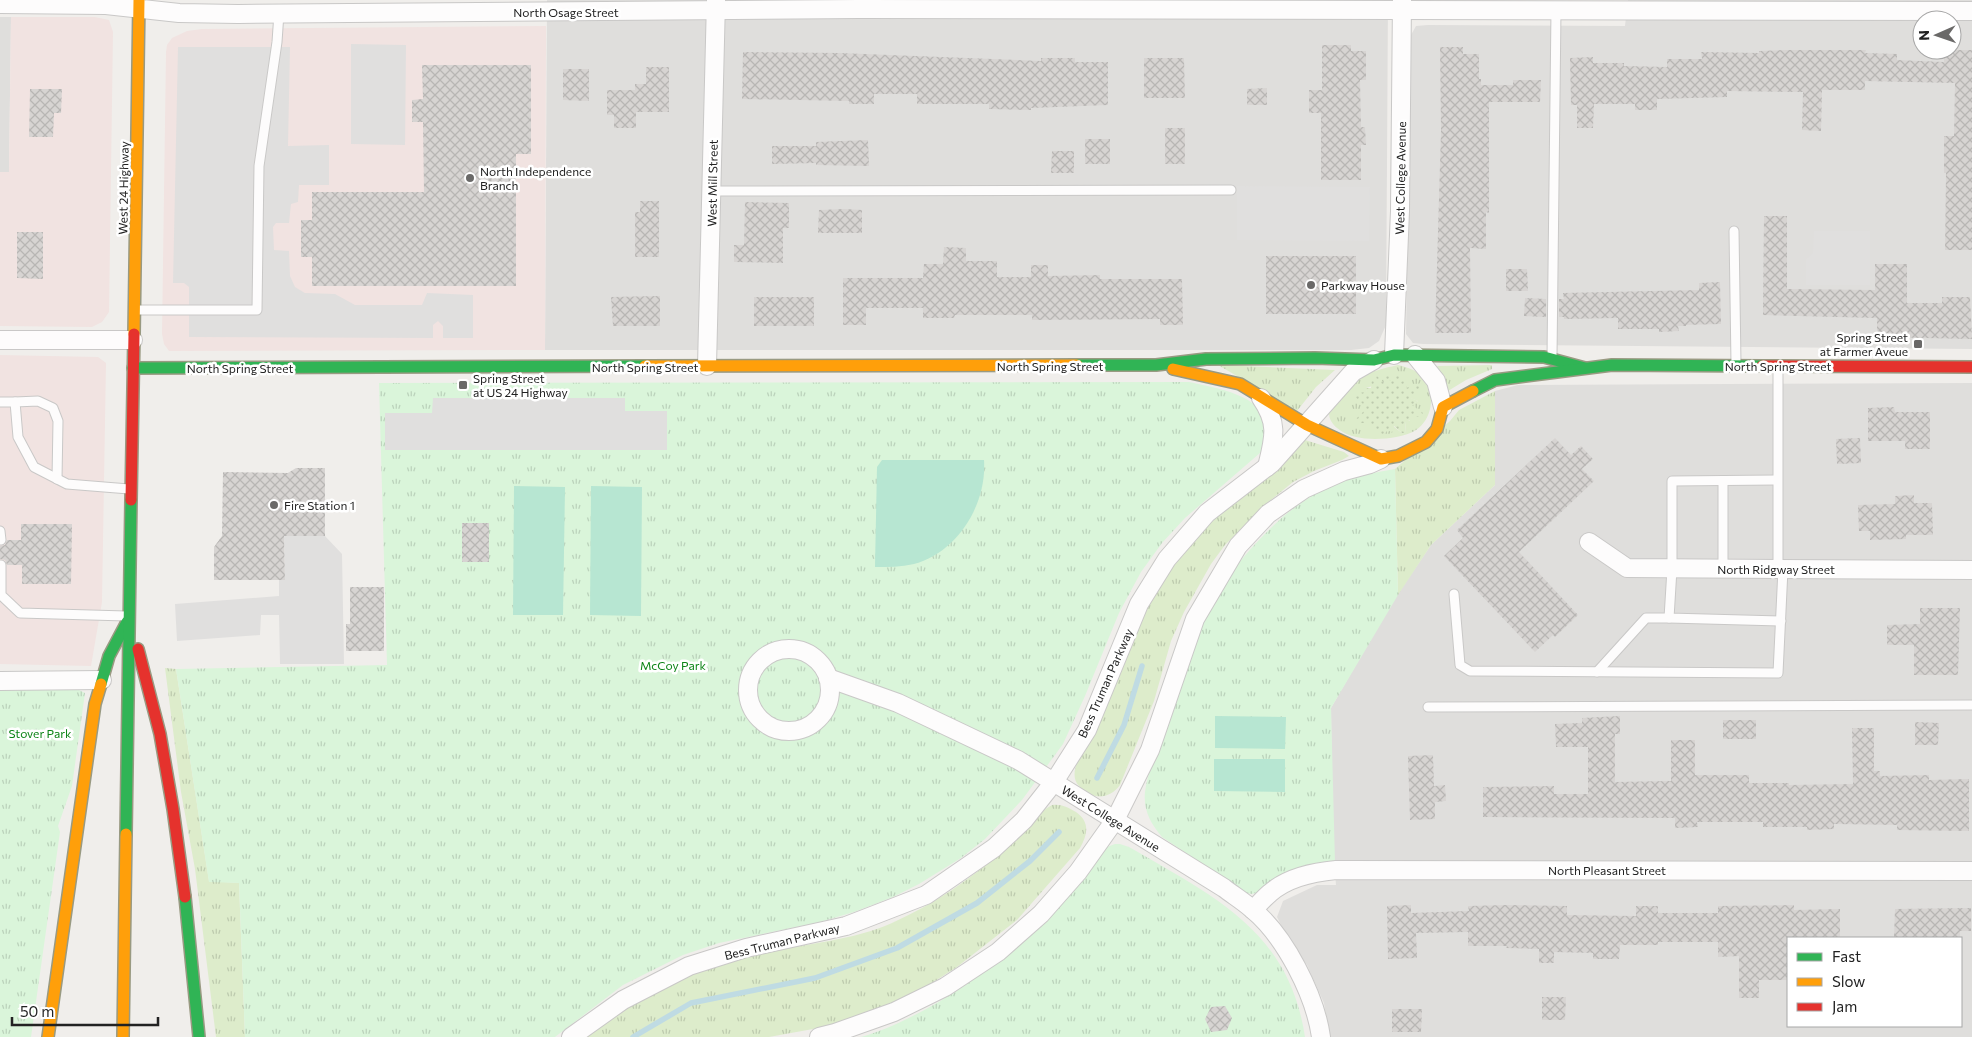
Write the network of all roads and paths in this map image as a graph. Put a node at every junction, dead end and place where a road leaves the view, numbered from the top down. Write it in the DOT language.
graph roads {
  1 [pos="0,4"];
  2 [pos="139,4"];
  3 [pos="716,5"];
  4 [pos="1402,5"];
  5 [pos="1556,10"];
  6 [pos="1972,11"];
  7 [pos="279,14"];
  8 [pos="1231,190"];
  9 [pos="712,191"];
  10 [pos="1734,231"];
  11 [pos="134,310"];
  12 [pos="0,340"];
  13 [pos="133,340"];
  14 [pos="1394,355"];
  15 [pos="1415,355"];
  16 [pos="1374,360"];
  17 [pos="1552,360"];
  18 [pos="1156,365"];
  19 [pos="707,366"];
  20 [pos="1736,366"];
  21 [pos="1778,366"];
  22 [pos="1972,367"];
  23 [pos="133,368"];
  24 [pos="1585,368"];
  25 [pos="1261,397"];
  26 [pos="0,402"];
  27 [pos="15,402"];
  28 [pos="1443,407"];
  29 [pos="1307,425"];
  30 [pos="1381,459"];
  31 [pos="1267,467"];
  32 [pos="58,479"];
  33 [pos="1776,480"];
  34 [pos="1722,481"];
  35 [pos="132,489"];
  36 [pos="0,531"];
  37 [pos="1,540"];
  38 [pos="1589,542"];
  39 [pos="0,565"];
  40 [pos="1672,568"];
  41 [pos="1723,569"];
  42 [pos="1781,569"];
  43 [pos="1972,570"];
  44 [pos="1454,594"];
  45 [pos="130,616"];
  46 [pos="1669,618"];
  47 [pos="1781,621"];
  48 [pos="1597,672"];
  49 [pos="828,678"];
  50 [pos="102,680"];
  51 [pos="2,683"];
  52 [pos="1972,705"];
  53 [pos="1428,707"];
  54 [pos="1054,782"];
  55 [pos="1115,820"];
  56 [pos="1972,871"];
  57 [pos="1254,910"];
  58 [pos="48,1037"];
  59 [pos="123,1037"];
  60 [pos="199,1037"];
  61 [pos="572,1037"];
  62 [pos="819,1037"];
  63 [pos="1321,1037"];
  1 -- 2 [label="street, North Osage Street"];
  2 -- 7 [label="street, North Osage Street"];
  2 -- 11 [label="street, West 24 Highway"];
  3 -- 4 [label="street, North Osage Street"];
  3 -- 7 [label="street, North Osage Street"];
  3 -- 9 [label="street, West Mill Street"];
  4 -- 5 [label="street, North Osage Street"];
  4 -- 14 [label="street, West College Avenue"];
  5 -- 6 [label="street, North Osage Street"];
  5 -- 17 [label="lane"];
  7 -- 11 [label="lane"];
  8 -- 9 [label="lane"];
  9 -- 19 [label="street, West Mill Street"];
  10 -- 20 [label="lane"];
  11 -- 13 [label="street, West 24 Highway"];
  12 -- 13 [label="street"];
  13 -- 23 [label="street, West 24 Highway"];
  14 -- 15 [label="street, North Spring Street"];
  14 -- 16 [label="street"];
  15 -- 17 [label="street, North Spring Street"];
  15 -- 28 [label="street"];
  16 -- 18 [label="street, North Spring Street"];
  16 -- 29 [label="street, Bess Truman Parkway"];
  17 -- 24 [label="street, North Spring Street"];
  18 -- 19 [label="street, North Spring Street"];
  18 -- 25 [label="street, North Spring Street"];
  19 -- 23 [label="street, North Spring Street"];
  20 -- 21 [label="street, North Spring Street"];
  20 -- 24 [label="street, North Spring Street"];
  21 -- 22 [label="street, North Spring Street"];
  21 -- 33 [label="lane"];
  23 -- 35 [label="street, West 24 Highway"];
  24 -- 28 [label="street, North Spring Street"];
  25 -- 29 [label="street, North Spring Street"];
  25 -- 31 [label="street"];
  26 -- 27 [label="lane"];
  27 -- 32 [label="lane"];
  27 -- 32 [label="lane"];
  28 -- 30 [label="street"];
  29 -- 30 [label="street, North Spring Street"];
  29 -- 31 [label="street, Bess Truman Parkway"];
  30 -- 55 [label="street"];
  31 -- 54 [label="street, Bess Truman Parkway"];
  32 -- 35 [label="lane"];
  33 -- 34 [label="lane"];
  33 -- 42 [label="lane"];
  34 -- 40 [label="lane"];
  34 -- 41 [label="lane"];
  35 -- 45 [label="street, West 24 Highway"];
  36 -- 37 [label="lane"];
  38 -- 40 [label="street, North Ridgway Street"];
  39 -- 45 [label="lane"];
  40 -- 41 [label="street, North Ridgway Street"];
  40 -- 46 [label="lane"];
  41 -- 42 [label="street, North Ridgway Street"];
  42 -- 43 [label="street, North Ridgway Street"];
  42 -- 47 [label="lane"];
  44 -- 48 [label="lane"];
  45 -- 50 [label="street"];
  45 -- 59 [label="street, West 24 Highway"];
  45 -- 60 [label="street"];
  46 -- 47 [label="lane"];
  46 -- 48 [label="lane"];
  47 -- 48 [label="lane"];
  49 -- 49 [label="street"];
  49 -- 54 [label="street, West College Avenue"];
  50 -- 51 [label="street"];
  50 -- 58 [label="street"];
  52 -- 53 [label="lane"];
  54 -- 55 [label="street, West College Avenue"];
  54 -- 61 [label="street, Bess Truman Parkway"];
  55 -- 57 [label="street, West College Avenue"];
  55 -- 62 [label="street"];
  56 -- 57 [label="street, North Pleasant Street"];
  57 -- 63 [label="street, West College Avenue"];
}
